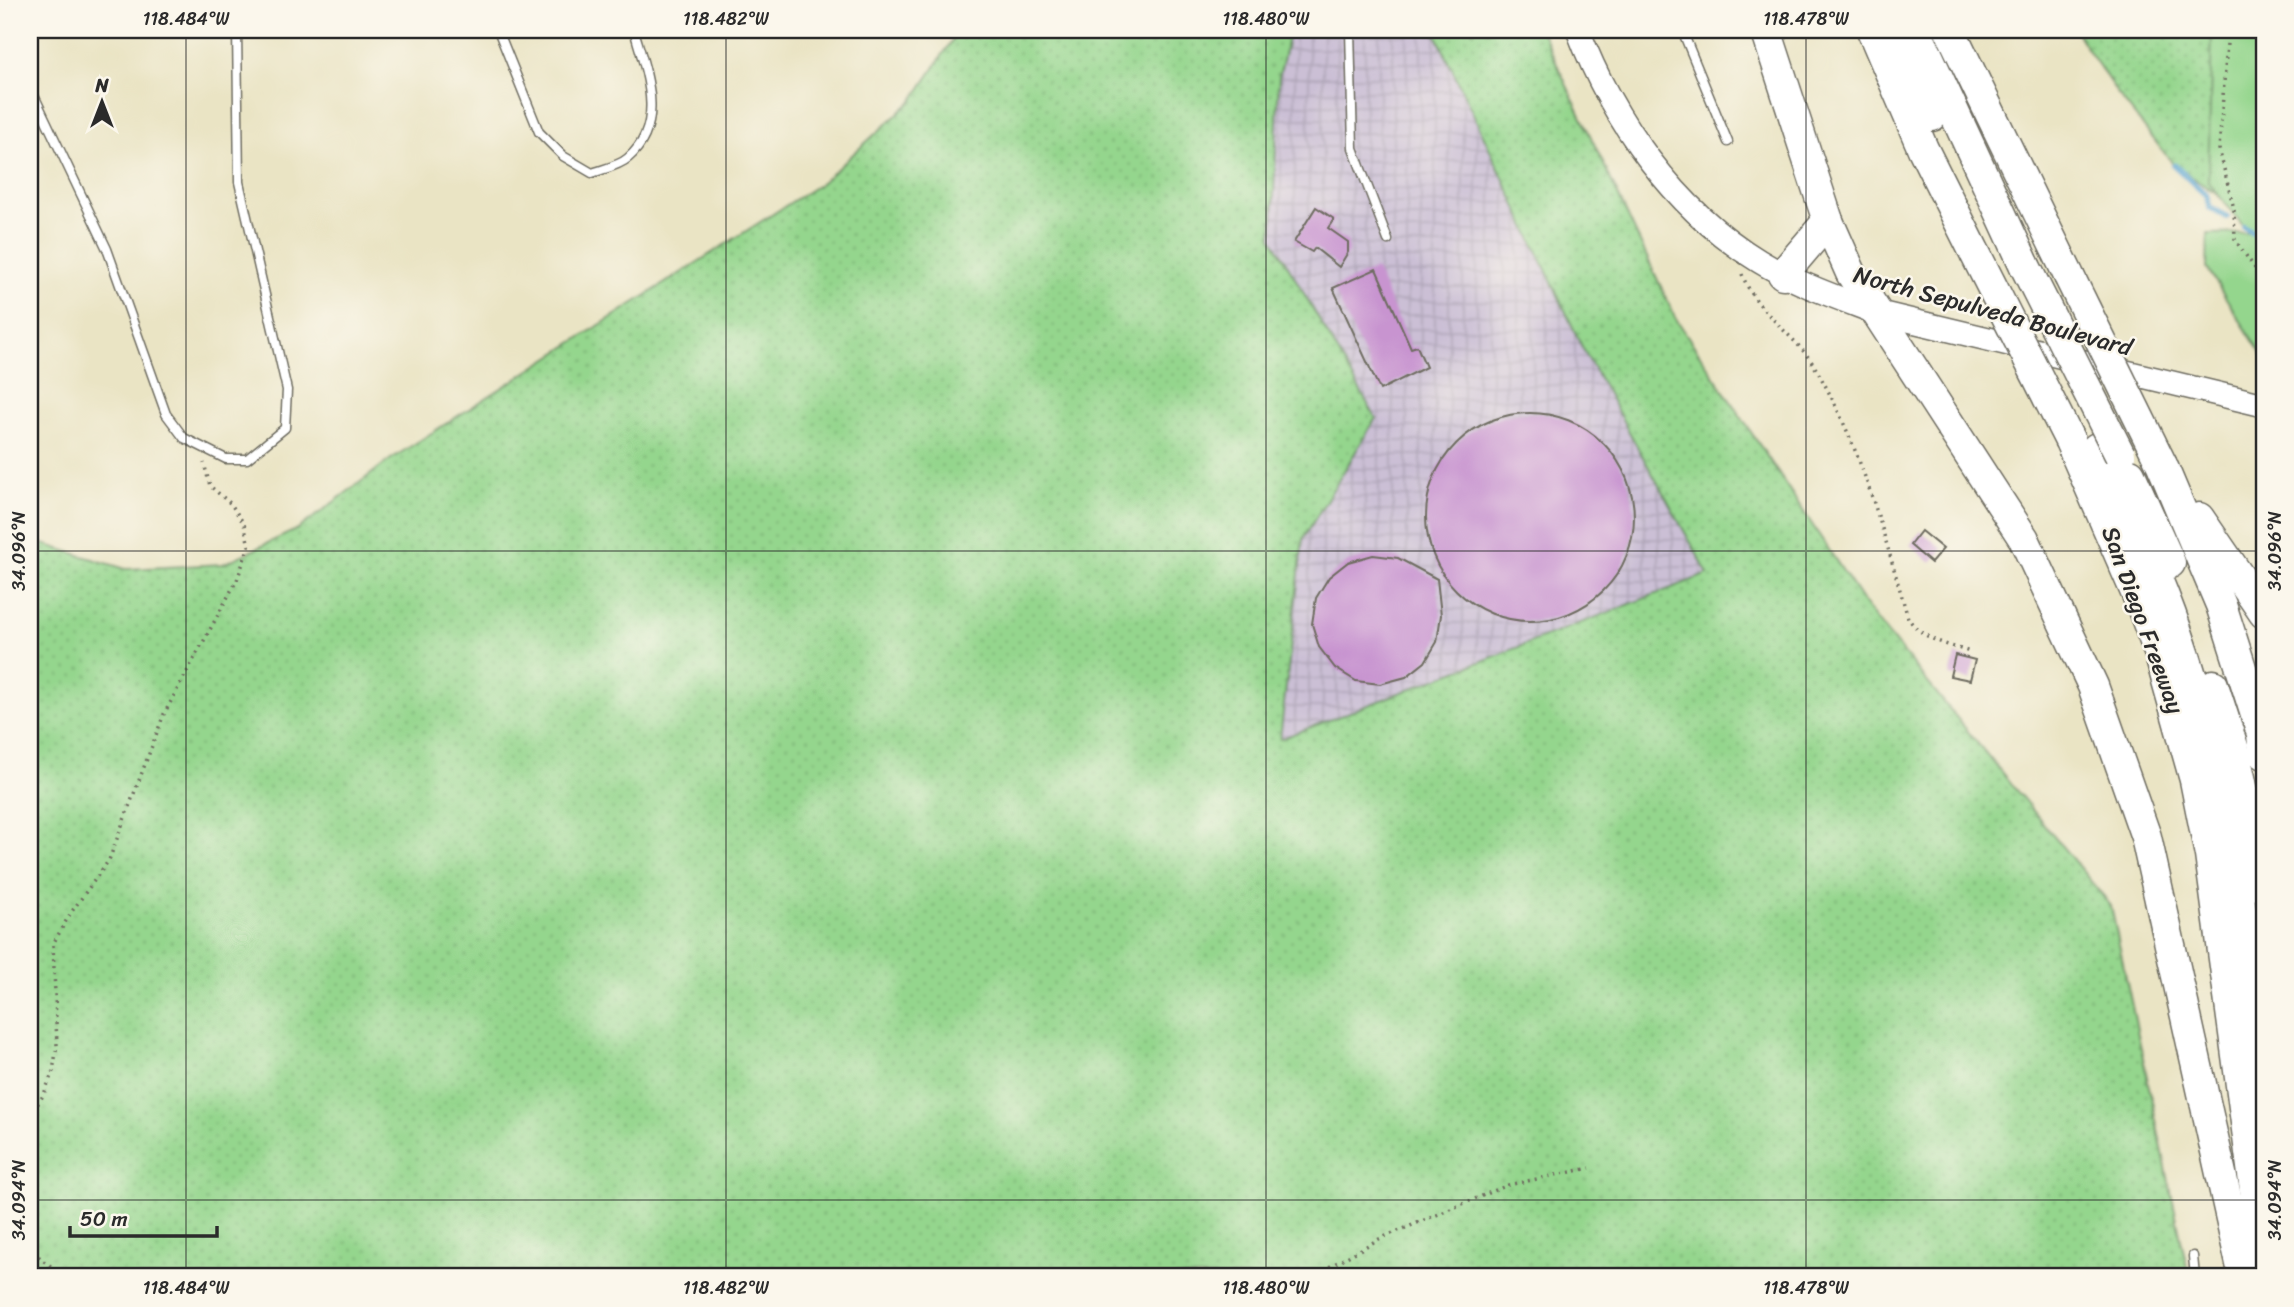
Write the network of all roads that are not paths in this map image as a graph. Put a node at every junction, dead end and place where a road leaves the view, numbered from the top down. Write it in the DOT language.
graph roads {
  1 [pos="237,30"];
  2 [pos="498,30"];
  3 [pos="634,30"];
  4 [pos="1350,30"];
  5 [pos="1578,30"];
  6 [pos="1682,30"];
  7 [pos="1766,30"];
  8 [pos="1872,30"];
  9 [pos="1894,30"];
  10 [pos="1916,30"];
  11 [pos="1950,30"];
  12 [pos="30,87"];
  13 [pos="1728,142"];
  14 [pos="1828,221"];
  15 [pos="1388,240"];
  16 [pos="2000,259"];
  17 [pos="1783,274"];
  18 [pos="1875,312"];
  19 [pos="2264,405"];
  20 [pos="2096,448"];
  21 [pos="2162,465"];
  22 [pos="2264,613"];
  23 [pos="2264,754"];
  24 [pos="2264,888"];
  25 [pos="2264,1082"];
  26 [pos="2264,1101"];
  27 [pos="2248,1133"];
  28 [pos="2193,1256"];
  29 [pos="2264,1256"];
  30 [pos="2195,1277"];
  31 [pos="2244,1277"];
  1 -- 12 [label="lane"];
  2 -- 3 [label="lane"];
  4 -- 15 [label="lane"];
  5 -- 17 [label="main road, North Sepulveda Boulevard"];
  6 -- 13 [label="lane"];
  7 -- 14 [label="highway"];
  8 -- 16 [label="highway, San Diego Freeway"];
  9 -- 16 [label="highway"];
  10 -- 16 [label="highway"];
  11 -- 21 [label="highway, bridge"];
  14 -- 17 [label="highway"];
  14 -- 18 [label="highway"];
  16 -- 20 [label="highway, San Diego Freeway, bridge"];
  16 -- 20 [label="highway, bridge"];
  17 -- 18 [label="main road, North Sepulveda Boulevard"];
  18 -- 19 [label="main road, North Sepulveda Boulevard"];
  18 -- 31 [label="highway"];
  20 -- 24 [label="highway"];
  20 -- 25 [label="highway"];
  20 -- 27 [label="highway, San Diego Freeway"];
  21 -- 22 [label="highway"];
  21 -- 23 [label="highway"];
  26 -- 27 [label="highway"];
  27 -- 29 [label="highway, San Diego Freeway"];
  28 -- 30 [label="lane"];
}
